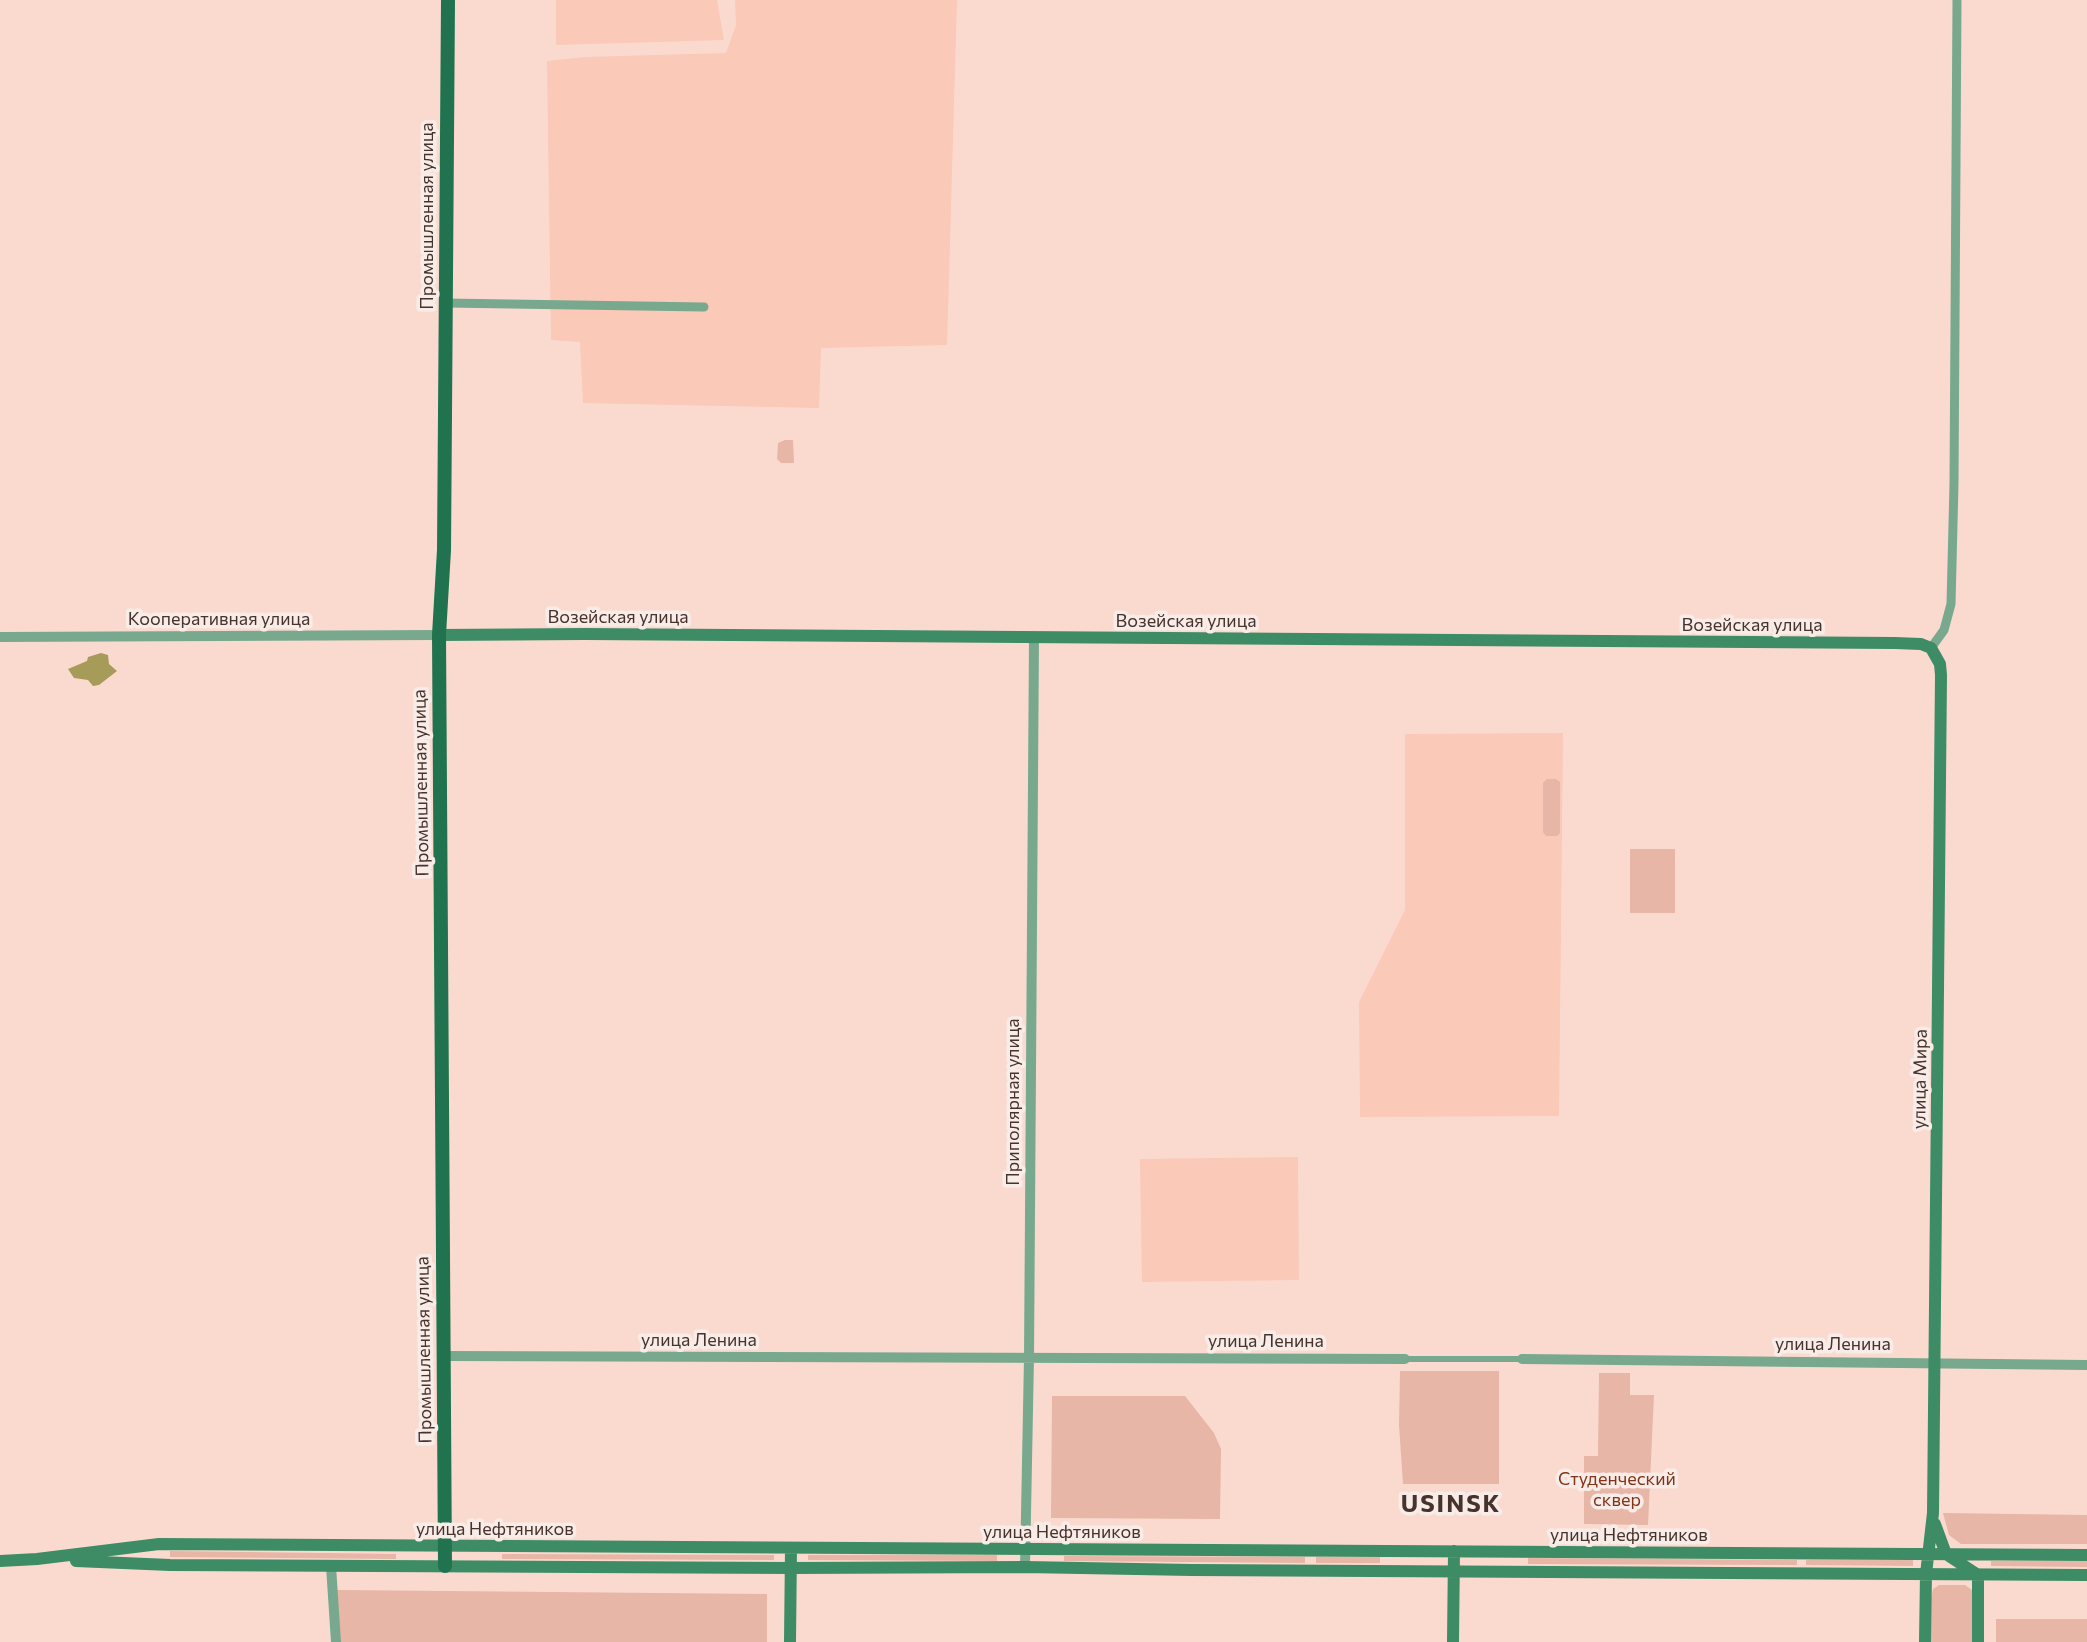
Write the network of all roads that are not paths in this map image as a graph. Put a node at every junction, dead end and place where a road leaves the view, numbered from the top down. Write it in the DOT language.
graph roads {
  1 [pos="448,0"];
  2 [pos="1957,0"];
  3 [pos="446,303"];
  4 [pos="704,307"];
  5 [pos="439,635"];
  6 [pos="0,637"];
  7 [pos="1034,637"];
  8 [pos="1931,648"];
  9 [pos="444,1356"];
  10 [pos="1029,1357"];
  11 [pos="1405,1359"];
  12 [pos="1522,1359"];
  13 [pos="1935,1362"];
  14 [pos="2087,1365"];
  15 [pos="1933,1513"];
  16 [pos="445,1546"];
  17 [pos="790,1548"];
  18 [pos="1025,1549"];
  19 [pos="1454,1551"];
  20 [pos="1801,1553"];
  21 [pos="1928,1554"];
  22 [pos="1946,1554"];
  23 [pos="2087,1555"];
  24 [pos="37,1559"];
  25 [pos="0,1561"];
  26 [pos="331,1566"];
  27 [pos="445,1566"];
  28 [pos="1025,1567"];
  29 [pos="790,1568"];
  30 [pos="1454,1572"];
  31 [pos="1801,1574"];
  32 [pos="1926,1574"];
  33 [pos="1978,1575"];
  34 [pos="2087,1575"];
  35 [pos="336,1642"];
  36 [pos="790,1642"];
  37 [pos="1453,1642"];
  38 [pos="1925,1642"];
  39 [pos="1978,1642"];
  1 -- 3 [label="main road, Промышленная улица"];
  2 -- 8 [label="street"];
  3 -- 4 [label="street"];
  3 -- 5 [label="main road, Промышленная улица"];
  5 -- 6 [label="street, Кооперативная улица"];
  5 -- 7 [label="main road, Возейская улица"];
  5 -- 9 [label="main road, Промышленная улица"];
  7 -- 8 [label="main road, Возейская улица"];
  7 -- 10 [label="street, Приполярная улица"];
  8 -- 13 [label="main road, улица Мира"];
  9 -- 10 [label="street, улица Ленина"];
  9 -- 16 [label="main road, Промышленная улица"];
  10 -- 11 [label="street, улица Ленина"];
  10 -- 18 [label="street, Приполярная улица"];
  11 -- 12 [label="street, улица Ленина"];
  12 -- 13 [label="street, улица Ленина"];
  13 -- 14 [label="street, улица Ленина"];
  13 -- 15 [label="main road, улица Мира"];
  15 -- 21 [label="main road, улица Мира"];
  15 -- 22 [label="main road, улица Мира"];
  16 -- 17 [label="main road, улица Нефтяников"];
  16 -- 24 [label="main road, улица Нефтяников"];
  16 -- 27 [label="main road, Промышленная улица"];
  17 -- 18 [label="main road, улица Нефтяников"];
  17 -- 29 [label="main road"];
  18 -- 19 [label="main road, улица Нефтяников"];
  18 -- 28 [label="street, Приполярная улица"];
  19 -- 20 [label="main road, улица Нефтяников"];
  19 -- 30 [label="main road"];
  20 -- 21 [label="main road, улица Нефтяников"];
  20 -- 31 [label="main road"];
  21 -- 22 [label="main road, улица Нефтяников"];
  21 -- 32 [label="main road, улица Мира"];
  22 -- 23 [label="main road, улица Нефтяников"];
  22 -- 33 [label="main road"];
  24 -- 25 [label="main road, улица Нефтяников"];
  24 -- 26 [label="main road, улица Нефтяников"];
  26 -- 27 [label="main road, улица Нефтяников"];
  26 -- 35 [label="street"];
  27 -- 29 [label="main road, улица Нефтяников"];
  28 -- 29 [label="main road, улица Нефтяников"];
  28 -- 30 [label="main road, улица Нефтяников"];
  29 -- 36 [label="main road"];
  30 -- 31 [label="main road, улица Нефтяников"];
  30 -- 37 [label="main road"];
  31 -- 32 [label="main road, улица Нефтяников"];
  32 -- 33 [label="main road, улица Нефтяников"];
  32 -- 38 [label="main road, улица Мира"];
  33 -- 34 [label="main road, улица Нефтяников"];
  33 -- 39 [label="main road"];
}
